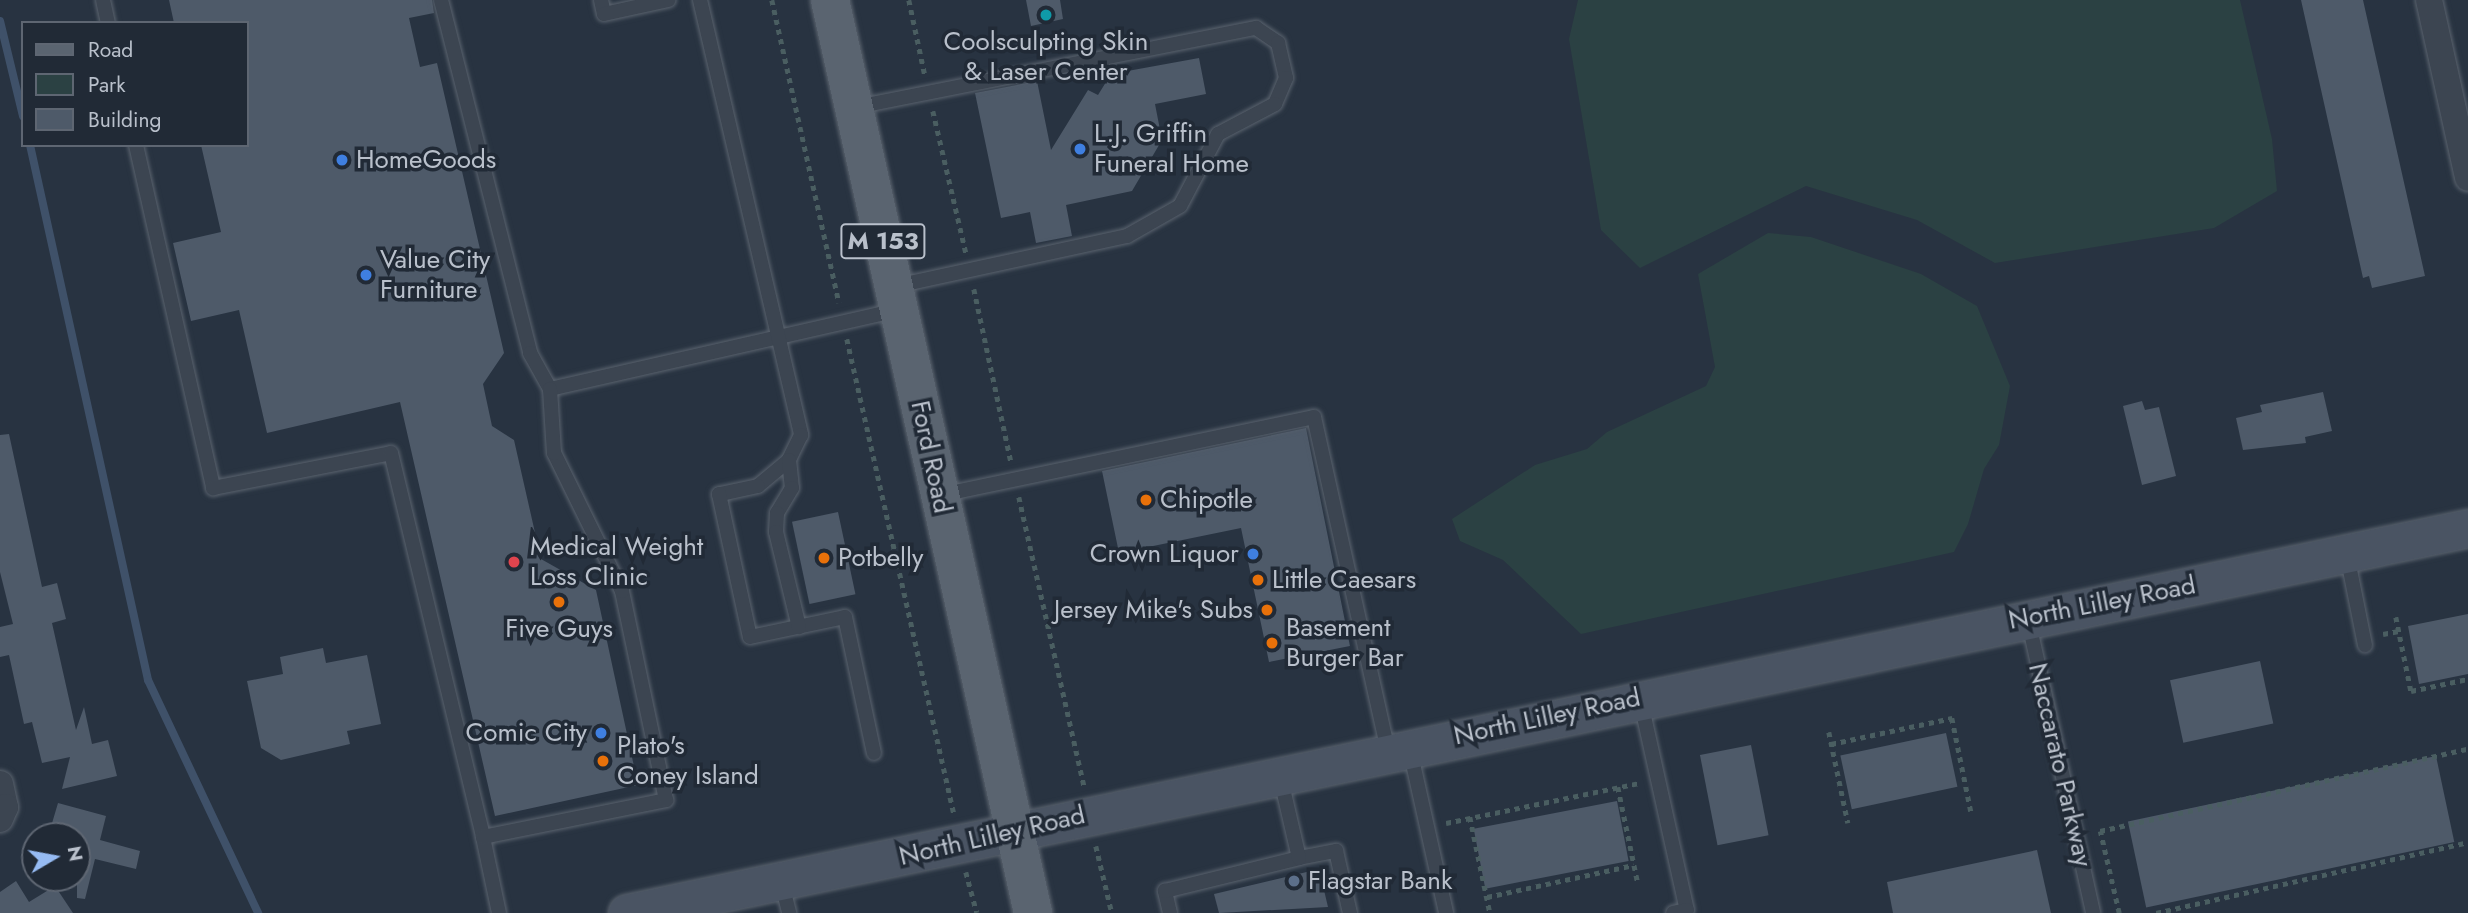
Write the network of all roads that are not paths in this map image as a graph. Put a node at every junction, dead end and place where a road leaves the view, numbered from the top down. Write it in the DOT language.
graph roads {
  1 [pos="103,0"];
  2 [pos="441,0"];
  3 [pos="601,0"];
  4 [pos="668,0"];
  5 [pos="700,0"];
  6 [pos="830,0"];
  7 [pos="2429,0"];
  8 [pos="108,21"];
  9 [pos="854,107"];
  10 [pos="136,147"];
  11 [pos="2468,178"];
  12 [pos="896,298"];
  13 [pos="780,337"];
  14 [pos="550,389"];
  15 [pos="789,460"];
  16 [pos="940,496"];
  17 [pos="2468,528"];
  18 [pos="2346,554"];
  19 [pos="2027,618"];
  20 [pos="799,627"];
  21 [pos="2365,645"];
  22 [pos="1640,698"];
  23 [pos="1399,749"];
  24 [pos="874,753"];
  25 [pos="1280,774"];
  26 [pos="0,784"];
  27 [pos="0,819"];
  28 [pos="1015,831"];
  29 [pos="483,837"];
  30 [pos="1299,858"];
  31 [pos="786,898"];
  32 [pos="641,912"];
  33 [pos="499,913"];
  34 [pos="1033,913"];
  35 [pos="1170,913"];
  36 [pos="1350,913"];
  37 [pos="1446,913"];
  38 [pos="1673,913"];
  39 [pos="2093,913"];
  1 -- 8 [label="lane"];
  2 -- 14 [label="lane"];
  3 -- 4 [label="lane"];
  5 -- 13 [label="lane"];
  6 -- 9 [label="main road, Ford Road / M 153"];
  7 -- 11 [label="street"];
  9 -- 12 [label="main road, Ford Road / M 153"];
  9 -- 12 [label="lane"];
  10 -- 29 [label="lane"];
  12 -- 13 [label="lane"];
  12 -- 16 [label="main road, Ford Road / M 153"];
  13 -- 14 [label="lane"];
  13 -- 15 [label="lane"];
  14 -- 29 [label="lane"];
  15 -- 20 [label="lane"];
  15 -- 20 [label="lane"];
  16 -- 23 [label="lane"];
  16 -- 28 [label="main road, Ford Road / M 153"];
  17 -- 18 [label="street, North Lilley Road"];
  18 -- 19 [label="street, North Lilley Road"];
  18 -- 21 [label="lane"];
  19 -- 22 [label="street, North Lilley Road"];
  19 -- 39 [label="lane, Naccarato Parkway"];
  20 -- 24 [label="lane"];
  22 -- 23 [label="street, North Lilley Road"];
  22 -- 38 [label="lane"];
  23 -- 25 [label="street, North Lilley Road"];
  23 -- 37 [label="lane"];
  25 -- 28 [label="street, North Lilley Road"];
  25 -- 30 [label="lane"];
  26 -- 27 [label="street"];
  28 -- 31 [label="street, North Lilley Road"];
  28 -- 34 [label="main road, Ford Road / M 153"];
  29 -- 33 [label="lane"];
  30 -- 35 [label="lane"];
  30 -- 36 [label="lane"];
  31 -- 32 [label="street, North Lilley Road"];
}
